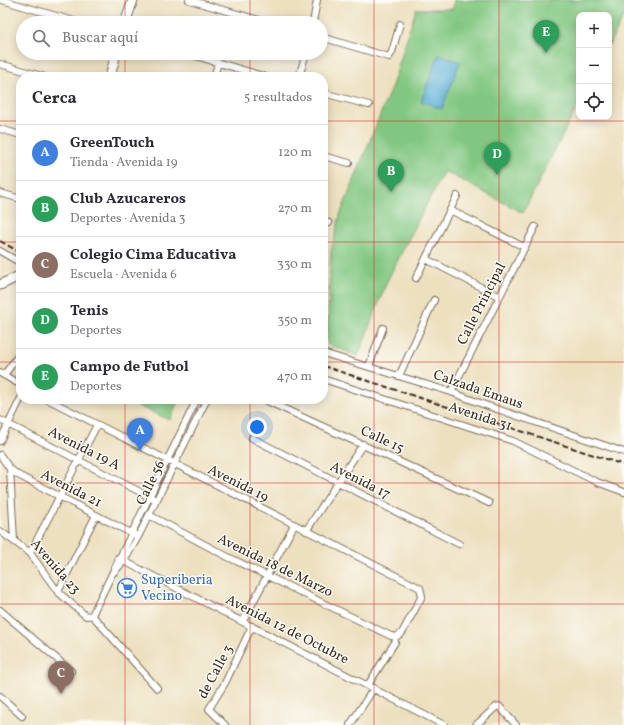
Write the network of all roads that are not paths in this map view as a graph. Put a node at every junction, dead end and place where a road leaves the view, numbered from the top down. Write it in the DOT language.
graph roads {
  1 [pos="2,0"];
  2 [pos="133,0"];
  3 [pos="189,0"];
  4 [pos="317,0"];
  5 [pos="56,16"];
  6 [pos="127,16"];
  7 [pos="245,16"];
  8 [pos="314,16"];
  9 [pos="400,24"];
  10 [pos="328,39"];
  11 [pos="114,60"];
  12 [pos="208,60"];
  13 [pos="304,60"];
  14 [pos="218,63"];
  15 [pos="0,64"];
  16 [pos="28,72"];
  17 [pos="111,72"];
  18 [pos="215,72"];
  19 [pos="249,72"];
  20 [pos="300,72"];
  21 [pos="328,94"];
  22 [pos="369,106"];
  23 [pos="0,129"];
  24 [pos="16,134"];
  25 [pos="328,157"];
  26 [pos="349,163"];
  27 [pos="0,193"];
  28 [pos="457,196"];
  29 [pos="16,198"];
  30 [pos="450,210"];
  31 [pos="535,227"];
  32 [pos="524,247"];
  33 [pos="0,251"];
  34 [pos="16,260"];
  35 [pos="426,260"];
  36 [pos="16,277"];
  37 [pos="416,278"];
  38 [pos="0,285"];
  39 [pos="498,296"];
  40 [pos="434,300"];
  41 [pos="383,328"];
  42 [pos="328,354"];
  43 [pos="16,358"];
  44 [pos="369,366"];
  45 [pos="2,374"];
  46 [pos="399,376"];
  47 [pos="328,380"];
  48 [pos="16,382"];
  49 [pos="451,392"];
  50 [pos="18,404"];
  51 [pos="57,404"];
  52 [pos="195,404"];
  53 [pos="204,404"];
  54 [pos="275,404"];
  55 [pos="0,420"];
  56 [pos="8,424"];
  57 [pos="97,424"];
  58 [pos="252,438"];
  59 [pos="0,441"];
  60 [pos="363,444"];
  61 [pos="624,452"];
  62 [pos="0,455"];
  63 [pos="79,460"];
  64 [pos="167,461"];
  65 [pos="174,465"];
  66 [pos="10,470"];
  67 [pos="338,483"];
  68 [pos="624,492"];
  69 [pos="149,496"];
  70 [pos="61,497"];
  71 [pos="156,500"];
  72 [pos="489,503"];
  73 [pos="96,515"];
  74 [pos="149,515"];
  75 [pos="294,525"];
  76 [pos="0,531"];
  77 [pos="306,531"];
  78 [pos="132,533"];
  79 [pos="138,536"];
  80 [pos="14,540"];
  81 [pos="459,544"];
  82 [pos="30,553"];
  83 [pos="121,560"];
  84 [pos="267,576"];
  85 [pos="58,592"];
  86 [pos="0,610"];
  87 [pos="92,615"];
  88 [pos="243,621"];
  89 [pos="252,626"];
  90 [pos="393,639"];
  91 [pos="71,671"];
  92 [pos="371,687"];
  93 [pos="157,688"];
  94 [pos="0,696"];
  95 [pos="22,716"];
  96 [pos="225,725"];
  97 [pos="350,725"];
  98 [pos="444,725"];
  99 [pos="476,725"];
  100 [pos="516,725"];
  1 -- 5 [label="street"];
  2 -- 6 [label="street"];
  3 -- 7 [label="street"];
  4 -- 8 [label="street"];
  9 -- 10 [label="street"];
  11 -- 17 [label="street"];
  12 -- 14 [label="street"];
  13 -- 20 [label="street"];
  14 -- 18 [label="street"];
  14 -- 19 [label="street"];
  15 -- 16 [label="street"];
  21 -- 22 [label="street"];
  23 -- 24 [label="street"];
  25 -- 26 [label="street"];
  27 -- 29 [label="street"];
  28 -- 30 [label="street"];
  30 -- 32 [label="street"];
  30 -- 35 [label="street"];
  31 -- 32 [label="street, Calle Principal"];
  32 -- 39 [label="street, Calle Principal"];
  33 -- 34 [label="street"];
  35 -- 37 [label="street"];
  35 -- 39 [label="street"];
  36 -- 38 [label="street"];
  39 -- 49 [label="street, Calle Principal"];
  40 -- 46 [label="street"];
  41 -- 44 [label="street"];
  42 -- 44 [label="street, Calzada Emaus"];
  43 -- 45 [label="street"];
  44 -- 46 [label="street, Calzada Emaus"];
  45 -- 48 [label="street"];
  46 -- 49 [label="street, Calzada Emaus"];
  47 -- 68 [label="street, Avenida 31"];
  49 -- 61 [label="street, Calzada Emaus"];
  50 -- 56 [label="street"];
  51 -- 57 [label="street, Avenida 19"];
  52 -- 64 [label="street, Calle 56"];
  53 -- 65 [label="street, Calle 56"];
  54 -- 60 [label="street, Calle 15"];
  55 -- 56 [label="street, Avenida 19 A"];
  56 -- 59 [label="street"];
  56 -- 63 [label="street, Avenida 19 A"];
  57 -- 63 [label="street"];
  57 -- 64 [label="street, Avenida 19"];
  58 -- 67 [label="street, Avenida 17"];
  60 -- 67 [label="street"];
  60 -- 72 [label="street, Calle 15"];
  62 -- 66 [label="street, Avenida 21"];
  63 -- 69 [label="street, Avenida 19 A"];
  63 -- 70 [label="street"];
  64 -- 65 [label="street, Avenida 19"];
  64 -- 69 [label="street, Calle 56"];
  65 -- 71 [label="street, Calle 56"];
  65 -- 75 [label="street, Avenida 19"];
  66 -- 70 [label="street, Avenida 21"];
  66 -- 80 [label="street"];
  67 -- 77 [label="street"];
  67 -- 81 [label="street, Avenida 17"];
  69 -- 71 [label="street, Avenida 19 A"];
  69 -- 78 [label="street, Calle 56"];
  70 -- 73 [label="street, Avenida 21"];
  70 -- 82 [label="street"];
  71 -- 74 [label="street, Calle 56"];
  73 -- 78 [label="street, Avenida 21"];
  73 -- 85 [label="street"];
  74 -- 79 [label="street, Calle 56"];
  74 -- 84 [label="street, Avenida 18 de Marzo"];
  75 -- 77 [label="street, Avenida 19"];
  75 -- 84 [label="street"];
  76 -- 80 [label="street, Avenida 23"];
  77 -- 90 [label="street, Avenida 19"];
  78 -- 79 [label="street, Avenida 21"];
  78 -- 83 [label="street, Calle 56"];
  79 -- 83 [label="street, Calle 56"];
  80 -- 82 [label="street, Avenida 23"];
  82 -- 85 [label="street, Avenida 23"];
  83 -- 87 [label="street, Calle 56"];
  83 -- 88 [label="street, Avenida 12 de Octubre"];
  84 -- 88 [label="street"];
  84 -- 90 [label="street, Avenida 18 de Marzo"];
  85 -- 87 [label="street, Avenida 23"];
  86 -- 91 [label="street"];
  87 -- 93 [label="street"];
  88 -- 89 [label="street, Avenida 12 de Octubre"];
  89 -- 92 [label="street, Avenida 12 de Octubre"];
  89 -- 96 [label="street, de Calle 3"];
  90 -- 92 [label="street"];
  92 -- 97 [label="street"];
  92 -- 98 [label="street, Avenida 12 de Octubre"];
  94 -- 95 [label="street"];
  99 -- 100 [label="street"];
}
